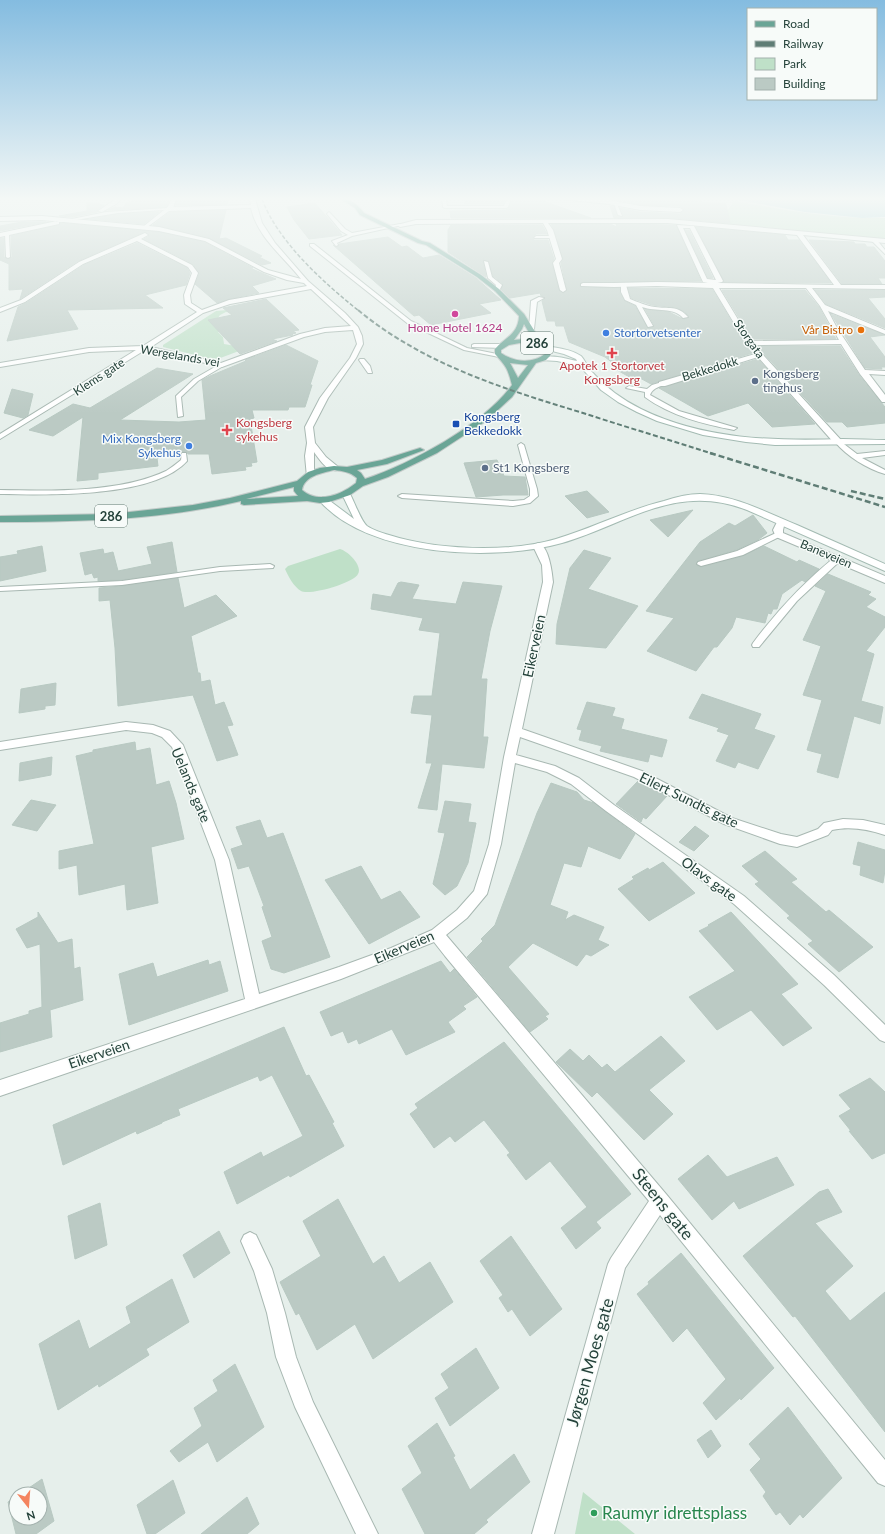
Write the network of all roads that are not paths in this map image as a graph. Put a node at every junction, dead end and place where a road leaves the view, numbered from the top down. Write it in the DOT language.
graph roads {
  1 [pos="69,271"];
  2 [pos="193,271"];
  3 [pos="267,271"];
  4 [pos="296,271"];
  5 [pos="344,271"];
  6 [pos="471,271"];
  7 [pos="488,271"];
  8 [pos="558,271"];
  9 [pos="700,271"];
  10 [pos="715,271"];
  11 [pos="827,271"];
  12 [pos="306,282"];
  13 [pos="714,284"];
  14 [pos="583,285"];
  15 [pos="614,285"];
  16 [pos="623,285"];
  17 [pos="807,286"];
  18 [pos="312,287"];
  19 [pos="839,287"];
  20 [pos="885,287"];
  21 [pos="497,290"];
  22 [pos="564,290"];
  23 [pos="541,298"];
  24 [pos="638,304"];
  25 [pos="823,306"];
  26 [pos="0,310"];
  27 [pos="201,312"];
  28 [pos="523,317"];
  29 [pos="685,317"];
  30 [pos="650,326"];
  31 [pos="356,328"];
  32 [pos="531,329"];
  33 [pos="885,332"];
  34 [pos="844,342"];
  35 [pos="749,343"];
  36 [pos="504,344"];
  37 [pos="539,344"];
  38 [pos="458,345"];
  39 [pos="142,348"];
  40 [pos="546,348"];
  41 [pos="759,355"];
  42 [pos="502,356"];
  43 [pos="543,359"];
  44 [pos="362,360"];
  45 [pos="534,361"];
  46 [pos="582,364"];
  47 [pos="0,365"];
  48 [pos="222,365"];
  49 [pos="370,372"];
  50 [pos="864,372"];
  51 [pos="885,373"];
  52 [pos="662,384"];
  53 [pos="516,385"];
  54 [pos="629,388"];
  55 [pos="648,391"];
  56 [pos="885,400"];
  57 [pos="180,416"];
  58 [pos="734,428"];
  59 [pos="885,436"];
  60 [pos="0,437"];
  61 [pos="447,441"];
  62 [pos="838,442"];
  63 [pos="885,442"];
  64 [pos="311,443"];
  65 [pos="521,445"];
  66 [pos="885,453"];
  67 [pos="184,454"];
  68 [pos="857,456"];
  69 [pos="334,468"];
  70 [pos="348,469"];
  71 [pos="885,472"];
  72 [pos="310,475"];
  73 [pos="300,483"];
  74 [pos="360,484"];
  75 [pos="0,492"];
  76 [pos="346,494"];
  77 [pos="402,496"];
  78 [pos="306,498"];
  79 [pos="323,500"];
  80 [pos="220,503"];
  81 [pos="0,519"];
  82 [pos="781,522"];
  83 [pos="362,526"];
  84 [pos="779,535"];
  85 [pos="538,546"];
  86 [pos="838,559"];
  87 [pos="701,564"];
  88 [pos="270,566"];
  89 [pos="885,568"];
  90 [pos="885,580"];
  91 [pos="0,589"];
  92 [pos="756,645"];
  93 [pos="516,731"];
  94 [pos="0,746"];
  95 [pos="510,757"];
  96 [pos="885,830"];
  97 [pos="437,934"];
  98 [pos="253,1001"];
  99 [pos="885,1035"];
  100 [pos="0,1088"];
  101 [pos="660,1200"];
  102 [pos="250,1241"];
  103 [pos="885,1476"];
  104 [pos="367,1534"];
  105 [pos="543,1534"];
  1 -- 26 [label="street"];
  2 -- 27 [label="street"];
  3 -- 12 [label="street"];
  4 -- 12 [label="street"];
  5 -- 38 [label="lane"];
  6 -- 21 [label="main road, 286"];
  7 -- 21 [label="lane"];
  8 -- 22 [label="street"];
  9 -- 13 [label="street, Storgata"];
  10 -- 13 [label="street, Storgata"];
  11 -- 19 [label="street"];
  12 -- 18 [label="street"];
  13 -- 16 [label="street"];
  13 -- 17 [label="street"];
  13 -- 35 [label="street, Storgata"];
  14 -- 15 [label="lane"];
  15 -- 16 [label="street"];
  16 -- 24 [label="lane"];
  17 -- 19 [label="street"];
  17 -- 25 [label="street"];
  18 -- 27 [label="street, Klems gate"];
  18 -- 31 [label="street"];
  19 -- 20 [label="street"];
  21 -- 28 [label="main road, 286"];
  23 -- 32 [label="lane"];
  24 -- 29 [label="lane"];
  24 -- 30 [label="lane"];
  25 -- 33 [label="street"];
  25 -- 34 [label="street"];
  27 -- 39 [label="street, Klems gate"];
  28 -- 32 [label="main road, 286"];
  28 -- 36 [label="main road, 286"];
  31 -- 48 [label="street, Wergelands vei"];
  31 -- 64 [label="street"];
  32 -- 37 [label="main road, 286"];
  34 -- 35 [label="street"];
  34 -- 50 [label="street"];
  35 -- 41 [label="street, Storgata"];
  36 -- 37 [label="main road, 286"];
  36 -- 38 [label="lane"];
  36 -- 42 [label="main road, 286"];
  37 -- 40 [label="main road, 286"];
  38 -- 42 [label="lane"];
  39 -- 47 [label="street, Wergelands vei"];
  39 -- 48 [label="street, Wergelands vei"];
  39 -- 60 [label="street, Klems gate"];
  40 -- 43 [label="main road, 286"];
  40 -- 46 [label="street"];
  41 -- 52 [label="street, Bekkedokk"];
  41 -- 62 [label="street, Storgata"];
  42 -- 45 [label="main road, 286"];
  42 -- 53 [label="main road, 286"];
  43 -- 45 [label="main road, 286"];
  43 -- 46 [label="street"];
  44 -- 49 [label="lane"];
  45 -- 53 [label="main road, 286"];
  46 -- 62 [label="street"];
  48 -- 57 [label="lane"];
  50 -- 51 [label="street"];
  50 -- 56 [label="street"];
  52 -- 55 [label="lane"];
  53 -- 61 [label="main road, 286"];
  54 -- 55 [label="lane"];
  55 -- 58 [label="lane"];
  59 -- 62 [label="street"];
  61 -- 70 [label="main road, 286"];
  61 -- 74 [label="main road, 286"];
  62 -- 63 [label="street"];
  62 -- 68 [label="lane"];
  64 -- 69 [label="street"];
  64 -- 72 [label="street"];
  65 -- 77 [label="lane"];
  66 -- 68 [label="lane"];
  67 -- 75 [label="lane"];
  68 -- 71 [label="lane"];
  69 -- 70 [label="main road, 286"];
  69 -- 72 [label="main road, 286"];
  70 -- 74 [label="main road"];
  72 -- 73 [label="main road, 286"];
  73 -- 78 [label="main road"];
  73 -- 80 [label="main road, 286"];
  74 -- 76 [label="main road, 286"];
  76 -- 79 [label="main road, 286"];
  76 -- 83 [label="street"];
  78 -- 79 [label="main road, 286"];
  78 -- 80 [label="main road, 286"];
  79 -- 83 [label="street"];
  80 -- 81 [label="main road, 286"];
  82 -- 84 [label="street"];
  82 -- 85 [label="street, Baneveien"];
  82 -- 89 [label="street, Baneveien"];
  83 -- 85 [label="street"];
  84 -- 86 [label="street, Baneveien"];
  84 -- 87 [label="lane"];
  85 -- 93 [label="street, Eikerveien"];
  86 -- 90 [label="street, Baneveien"];
  86 -- 92 [label="lane"];
  88 -- 91 [label="lane"];
  93 -- 95 [label="street, Eikerveien"];
  93 -- 96 [label="street, Eilert Sundts gate"];
  94 -- 98 [label="street, Uelands gate"];
  95 -- 97 [label="street, Eikerveien"];
  95 -- 99 [label="street, Olavs gate"];
  97 -- 98 [label="street, Eikerveien"];
  97 -- 101 [label="street, Steens gate"];
  98 -- 100 [label="street, Eikerveien"];
  101 -- 103 [label="street, Steens gate"];
  101 -- 105 [label="street, Jørgen Moes gate"];
  102 -- 104 [label="street"];
}
